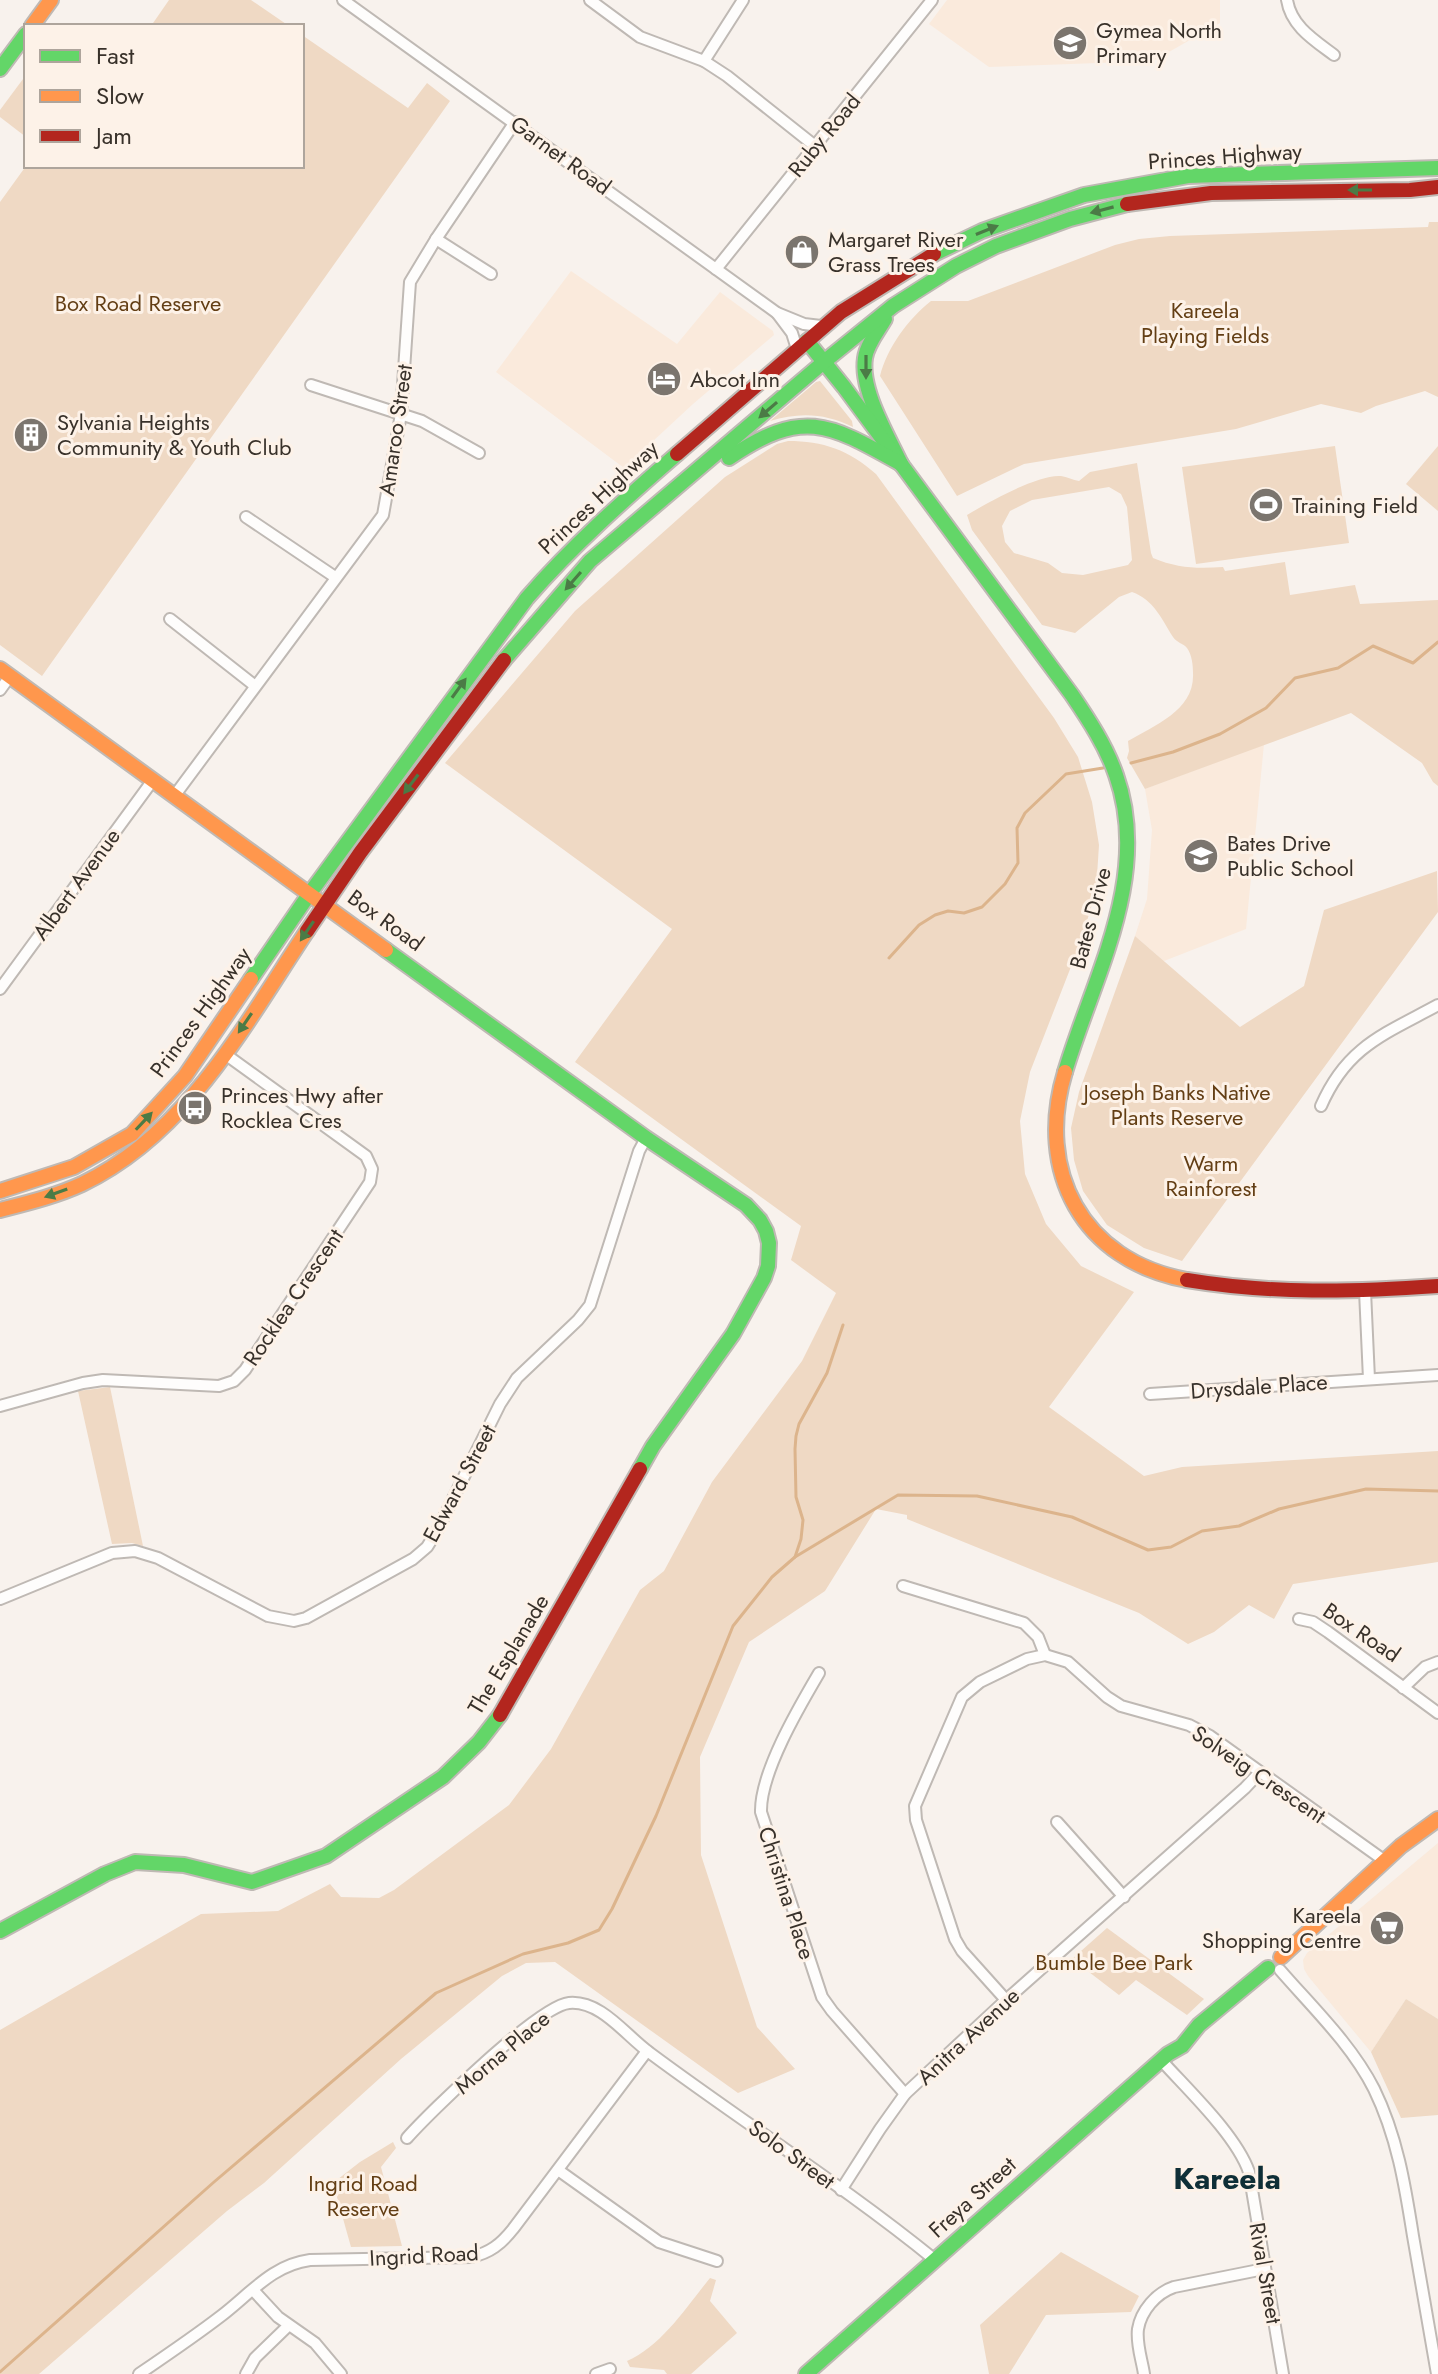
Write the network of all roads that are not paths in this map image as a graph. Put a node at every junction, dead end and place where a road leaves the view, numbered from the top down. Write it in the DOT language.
graph roads {
  1 [pos="51,0"];
  2 [pos="343,0"];
  3 [pos="590,0"];
  4 [pos="743,0"];
  5 [pos="932,0"];
  6 [pos="1287,0"];
  7 [pos="33,24"];
  8 [pos="24,37"];
  9 [pos="1334,55"];
  10 [pos="704,61"];
  11 [pos="0,69"];
  12 [pos="515,122"];
  13 [pos="815,146"];
  14 [pos="1438,168"];
  15 [pos="1438,187"];
  16 [pos="436,239"];
  17 [pos="716,269"];
  18 [pos="491,274"];
  19 [pos="893,306"];
  20 [pos="777,313"];
  21 [pos="823,325"];
  22 [pos="802,345"];
  23 [pos="825,361"];
  24 [pos="311,385"];
  25 [pos="401,414"];
  26 [pos="479,453"];
  27 [pos="901,464"];
  28 [pos="700,469"];
  29 [pos="246,517"];
  30 [pos="335,577"];
  31 [pos="170,619"];
  32 [pos="5,673"];
  33 [pos="254,685"];
  34 [pos="0,690"];
  35 [pos="153,780"];
  36 [pos="175,795"];
  37 [pos="310,893"];
  38 [pos="325,904"];
  39 [pos="0,989"];
  40 [pos="1438,1005"];
  41 [pos="225,1054"];
  42 [pos="1321,1106"];
  43 [pos="646,1138"];
  44 [pos="0,1191"];
  45 [pos="746,1205"];
  46 [pos="0,1210"];
  47 [pos="1438,1286"];
  48 [pos="1365,1291"];
  49 [pos="1438,1375"];
  50 [pos="1369,1379"];
  51 [pos="1150,1394"];
  52 [pos="0,1406"];
  53 [pos="903,1586"];
  54 [pos="0,1599"];
  55 [pos="1299,1619"];
  56 [pos="1045,1655"];
  57 [pos="1438,1662"];
  58 [pos="819,1673"];
  59 [pos="1403,1688"];
  60 [pos="1438,1713"];
  61 [pos="1260,1772"];
  62 [pos="1438,1819"];
  63 [pos="1057,1822"];
  64 [pos="1385,1861"];
  65 [pos="1124,1897"];
  66 [pos="0,1931"];
  67 [pos="1276,1965"];
  68 [pos="1006,2000"];
  69 [pos="647,2051"];
  70 [pos="1165,2057"];
  71 [pos="905,2094"];
  72 [pos="407,2138"];
  73 [pos="558,2170"];
  74 [pos="841,2190"];
  75 [pos="935,2260"];
  76 [pos="717,2261"];
  77 [pos="1264,2269"];
  78 [pos="253,2290"];
  79 [pos="288,2326"];
  80 [pos="610,2369"];
  81 [pos="139,2374"];
  82 [pos="246,2374"];
  83 [pos="341,2374"];
  84 [pos="596,2374"];
  85 [pos="806,2374"];
  86 [pos="1144,2374"];
  87 [pos="1283,2374"];
  88 [pos="1437,2374"];
  1 -- 7 [label="main road"];
  2 -- 12 [label="street, Garnet Road"];
  3 -- 10 [label="street"];
  4 -- 10 [label="street"];
  5 -- 13 [label="street, Ruby Road"];
  6 -- 9 [label="street"];
  8 -- 11 [label="main road"];
  10 -- 13 [label="street"];
  12 -- 16 [label="street, Amaroo Street"];
  12 -- 17 [label="street, Garnet Road"];
  13 -- 17 [label="street, Ruby Road"];
  21 -- 14 [label="main road, Princes Highway, one-way"];
  15 -- 19 [label="main road, Princes Highway, one-way"];
  16 -- 18 [label="street"];
  16 -- 25 [label="street, Amaroo Street"];
  17 -- 20 [label="street, Garnet Road"];
  19 -- 23 [label="main road, Princes Highway"];
  19 -- 27 [label="main road, one-way"];
  20 -- 21 [label="street, Garnet Road"];
  20 -- 22 [label="street, Garnet Road"];
  21 -- 22 [label="main road, Princes Highway"];
  22 -- 23 [label="main road, Bates Drive"];
  37 -- 22 [label="main road, Princes Highway, one-way"];
  23 -- 27 [label="main road, Bates Drive"];
  23 -- 28 [label="main road, Princes Highway, one-way"];
  24 -- 25 [label="street"];
  25 -- 26 [label="street"];
  25 -- 30 [label="street, Amaroo Street"];
  27 -- 28 [label="main road"];
  27 -- 48 [label="main road, Bates Drive"];
  28 -- 38 [label="main road, Princes Highway, one-way"];
  29 -- 30 [label="street"];
  30 -- 33 [label="street, Amaroo Street"];
  31 -- 33 [label="street"];
  32 -- 34 [label="street"];
  32 -- 35 [label="main road, Box Road"];
  33 -- 36 [label="street, Amaroo Street"];
  35 -- 36 [label="main road, Box Road"];
  35 -- 39 [label="street, Albert Avenue"];
  36 -- 37 [label="main road, Box Road"];
  37 -- 38 [label="main road, Box Road"];
  44 -- 37 [label="main road, Princes Highway, one-way"];
  38 -- 41 [label="main road, Princes Highway, one-way"];
  38 -- 43 [label="main road, Box Road"];
  40 -- 42 [label="street"];
  41 -- 46 [label="main road, Princes Highway, one-way"];
  41 -- 52 [label="street, Rocklea Crescent"];
  43 -- 45 [label="main road, Box Road"];
  43 -- 54 [label="street, Edward Street"];
  45 -- 66 [label="main road, The Esplanade"];
  47 -- 48 [label="main road, Bates Drive"];
  48 -- 50 [label="street"];
  49 -- 50 [label="street, Drysdale Place"];
  50 -- 51 [label="street, Drysdale Place"];
  53 -- 56 [label="street"];
  55 -- 59 [label="street, Box Road"];
  56 -- 61 [label="street, Solveig Crescent"];
  56 -- 68 [label="street"];
  57 -- 59 [label="street"];
  58 -- 71 [label="street, Christina Place"];
  59 -- 60 [label="street, Box Road"];
  61 -- 64 [label="street, Solveig Crescent"];
  61 -- 65 [label="street, Anitra Avenue"];
  62 -- 64 [label="main road, Freya Street"];
  63 -- 65 [label="street"];
  64 -- 67 [label="main road, Freya Street"];
  65 -- 68 [label="street, Anitra Avenue"];
  67 -- 70 [label="main road, Freya Street"];
  67 -- 88 [label="street"];
  68 -- 71 [label="street, Anitra Avenue"];
  69 -- 72 [label="street, Morna Place"];
  69 -- 73 [label="street, Ingrid Road"];
  69 -- 74 [label="street, Solo Street"];
  70 -- 75 [label="main road, Freya Street"];
  70 -- 77 [label="street, Rival Street"];
  71 -- 74 [label="street, Anitra Avenue"];
  73 -- 76 [label="street"];
  73 -- 78 [label="street, Ingrid Road"];
  74 -- 75 [label="street, Solo Street"];
  75 -- 85 [label="main road, Freya Street"];
  77 -- 86 [label="street"];
  77 -- 87 [label="street, Rival Street"];
  78 -- 79 [label="street"];
  78 -- 81 [label="street, Ingrid Road"];
  79 -- 82 [label="street"];
  79 -- 83 [label="street"];
  80 -- 84 [label="street"];
}
